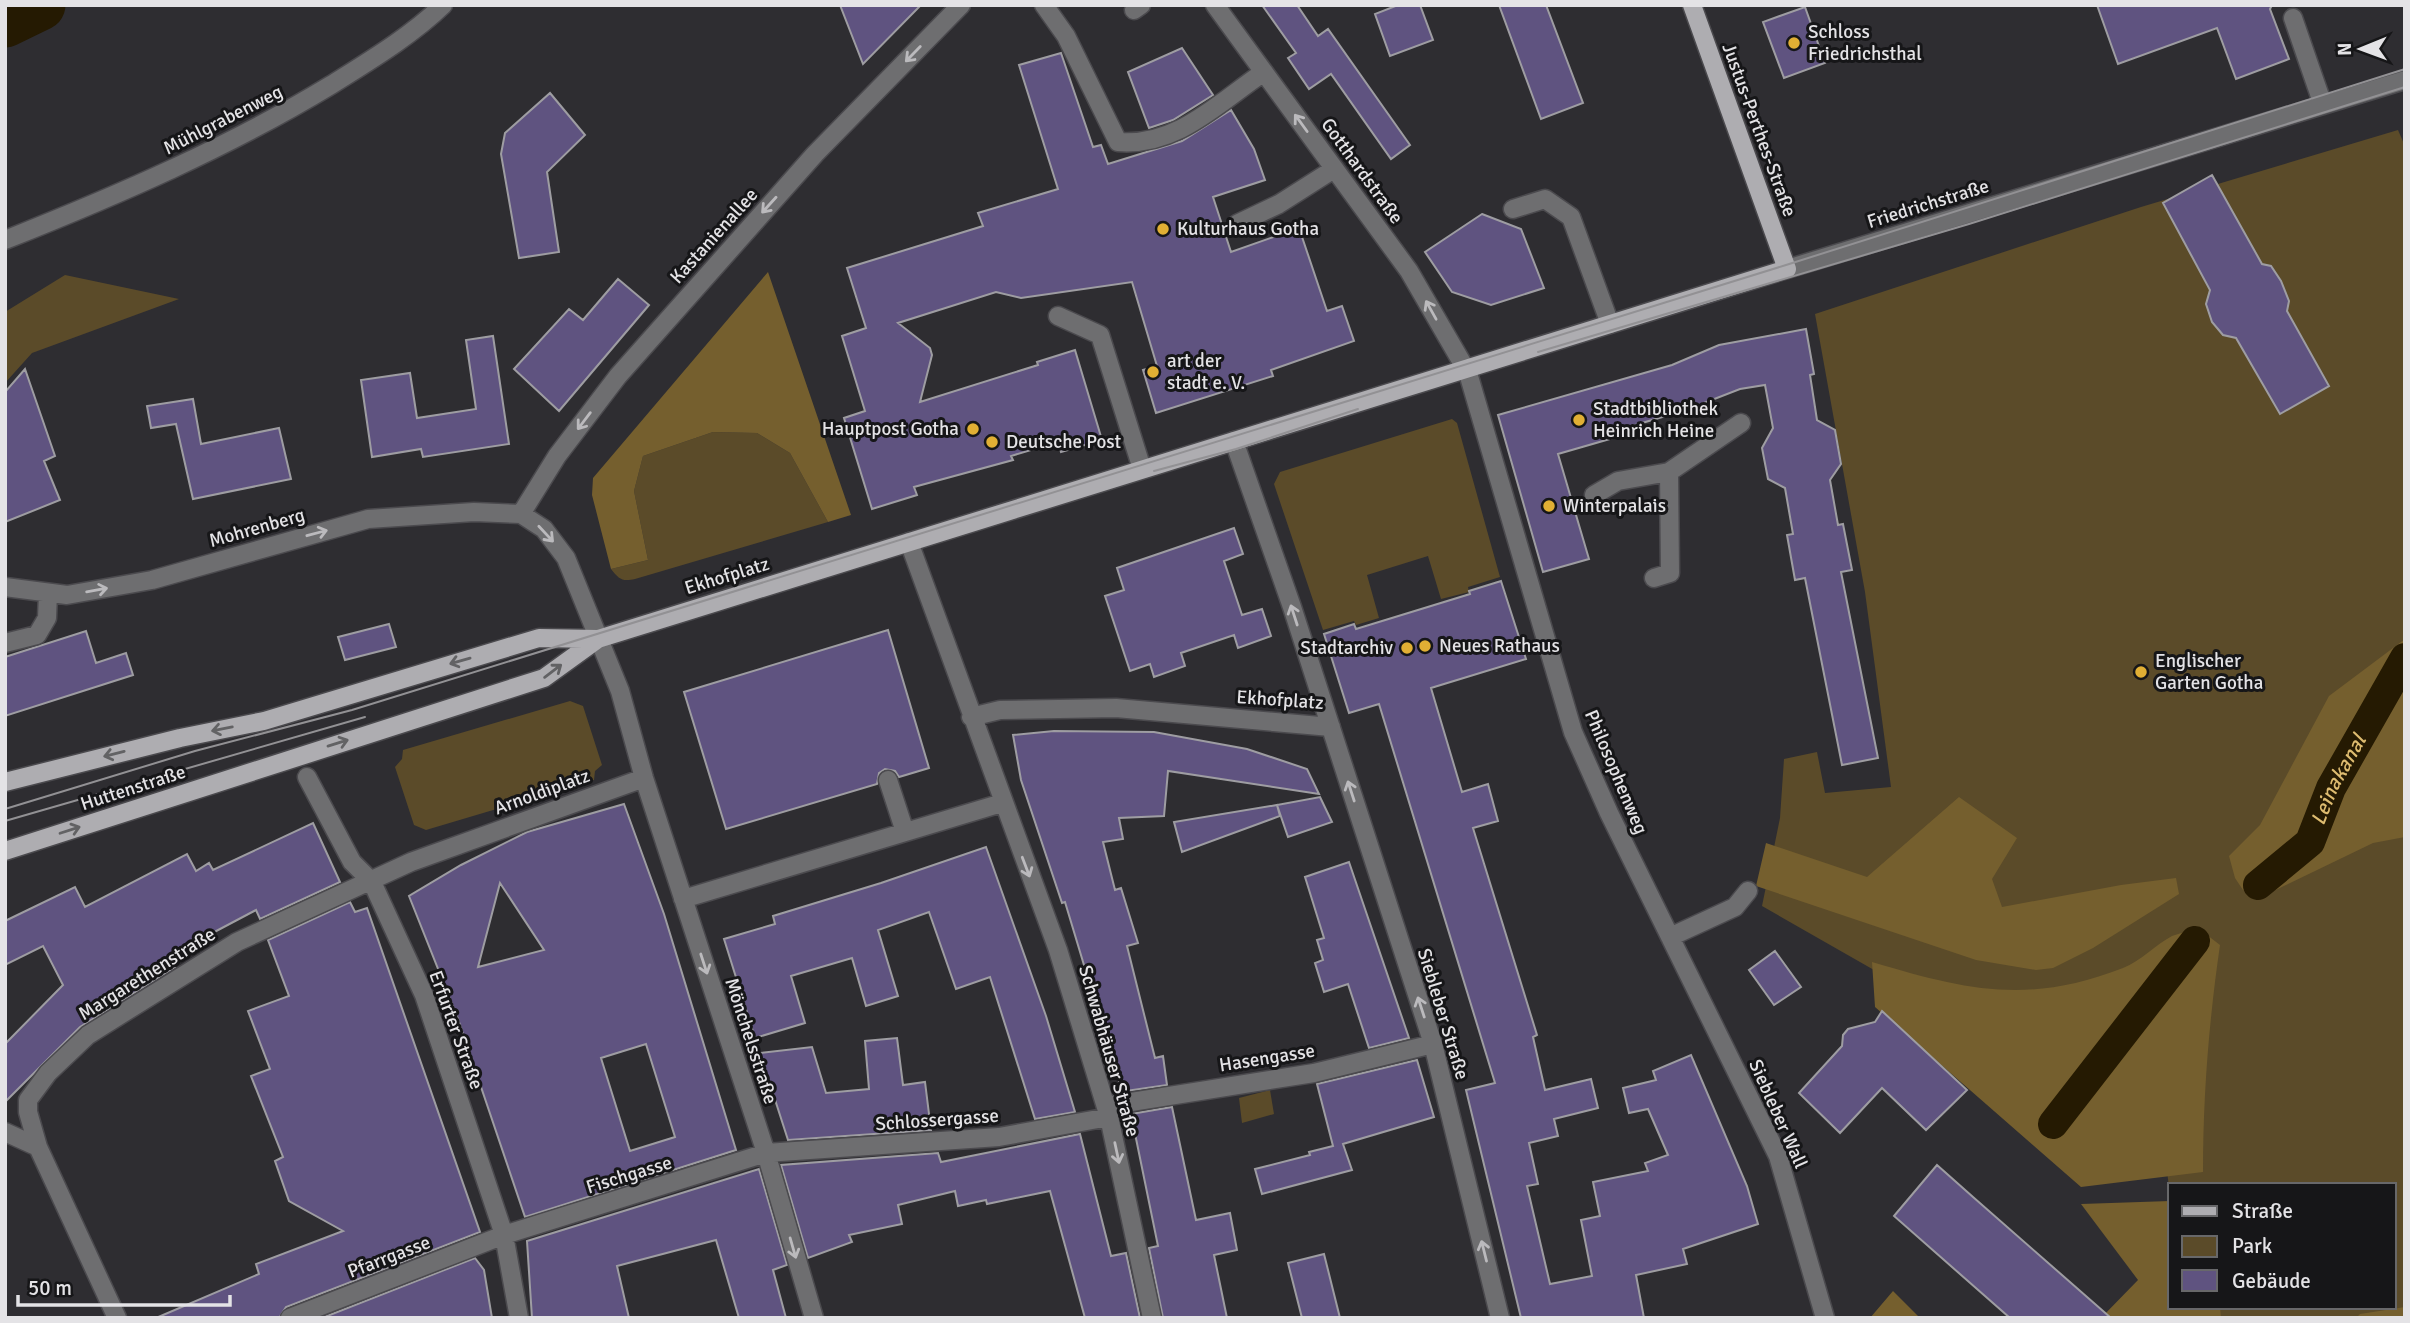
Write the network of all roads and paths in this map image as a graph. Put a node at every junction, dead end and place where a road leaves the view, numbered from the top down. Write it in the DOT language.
graph roads {
  1 [pos="443,5"];
  2 [pos="961,5"];
  3 [pos="1044,5"];
  4 [pos="1215,5"];
  5 [pos="1692,5"];
  6 [pos="2293,19"];
  7 [pos="1264,72"];
  8 [pos="2405,80"];
  9 [pos="2323,106"];
  10 [pos="1334,169"];
  11 [pos="1513,209"];
  12 [pos="1237,223"];
  13 [pos="5,240"];
  14 [pos="1787,269"];
  15 [pos="1058,316"];
  16 [pos="1610,324"];
  17 [pos="1465,369"];
  18 [pos="1741,423"];
  19 [pos="1234,441"];
  20 [pos="1142,469"];
  21 [pos="1669,472"];
  22 [pos="1594,495"];
  23 [pos="521,514"];
  24 [pos="909,542"];
  25 [pos="1654,578"];
  26 [pos="5,587"];
  27 [pos="48,593"];
  28 [pos="598,639"];
  29 [pos="5,643"];
  30 [pos="971,717"];
  31 [pos="1331,727"];
  32 [pos="307,777"];
  33 [pos="644,778"];
  34 [pos="888,780"];
  35 [pos="5,782"];
  36 [pos="1002,803"];
  37 [pos="905,832"];
  38 [pos="5,851"];
  39 [pos="372,882"];
  40 [pos="1748,891"];
  41 [pos="683,899"];
  42 [pos="1670,937"];
  43 [pos="1433,1044"];
  44 [pos="1108,1112"];
  45 [pos="5,1132"];
  46 [pos="38,1147"];
  47 [pos="766,1153"];
  48 [pos="504,1235"];
  49 [pos="117,1318"];
  50 [pos="290,1318"];
  51 [pos="519,1318"];
  52 [pos="814,1318"];
  53 [pos="1152,1318"];
  54 [pos="1500,1318"];
  55 [pos="1825,1318"];
  1 -- 13 [label="street, Mühlgrabenweg"];
  2 -- 23 [label="street, Kastanienallee, one-way"];
  3 -- 7 [label="street"];
  4 -- 7 [label="street, Gotthardstraße"];
  5 -- 14 [label="main road, Justus-Perthes-Straße"];
  6 -- 9 [label="street"];
  10 -- 7 [label="street, Gotthardstraße, one-way"];
  8 -- 9 [label="street, Friedrichstraße"];
  9 -- 14 [label="street, Friedrichstraße"];
  10 -- 12 [label="street"];
  17 -- 10 [label="street, Gotthardstraße, one-way"];
  11 -- 16 [label="street"];
  14 -- 16 [label="main road, Friedrichstraße"];
  15 -- 20 [label="street"];
  16 -- 17 [label="main road, Friedrichstraße"];
  17 -- 19 [label="main road, Ekhofplatz"];
  17 -- 42 [label="street, Philosophenweg"];
  18 -- 21 [label="street"];
  19 -- 20 [label="main road, Ekhofplatz"];
  31 -- 19 [label="street, Ekhofplatz, one-way"];
  20 -- 24 [label="main road, Ekhofplatz"];
  21 -- 22 [label="street"];
  21 -- 25 [label="street"];
  27 -- 23 [label="street, Mohrenberg, one-way"];
  23 -- 28 [label="street, one-way"];
  24 -- 28 [label="main road, Ekhofplatz"];
  24 -- 30 [label="street"];
  26 -- 27 [label="street, Mohrenberg"];
  27 -- 29 [label="street"];
  28 -- 33 [label="street"];
  28 -- 35 [label="main road, Huttenstraße, one-way"];
  38 -- 28 [label="main road, Huttenstraße, one-way"];
  30 -- 31 [label="street, Ekhofplatz"];
  30 -- 36 [label="street"];
  43 -- 31 [label="street, Siebleber Straße, one-way"];
  32 -- 39 [label="street, Erfurter Straße"];
  33 -- 39 [label="street, Arnoldiplatz"];
  33 -- 41 [label="street, Mönchelsstraße"];
  34 -- 37 [label="street"];
  36 -- 37 [label="street"];
  36 -- 44 [label="street, Schwabhäuser Straße, one-way"];
  37 -- 41 [label="street"];
  39 -- 46 [label="street, Margarethenstraße"];
  39 -- 48 [label="street, Erfurter Straße"];
  40 -- 42 [label="street"];
  41 -- 47 [label="street, Mönchelsstraße, one-way"];
  42 -- 55 [label="street, Siebleber Wall"];
  43 -- 44 [label="street, Hasengasse"];
  54 -- 43 [label="street, Siebleber Straße, one-way"];
  44 -- 47 [label="street, Schlossergasse"];
  44 -- 53 [label="street, Schwabhäuser Straße, one-way"];
  45 -- 46 [label="street"];
  46 -- 49 [label="street, Margarethenstraße"];
  47 -- 48 [label="street, Fischgasse"];
  47 -- 52 [label="street, Mönchelsstraße, one-way"];
  48 -- 50 [label="street, Pfarrgasse"];
  48 -- 51 [label="street, Erfurter Straße"];
}
